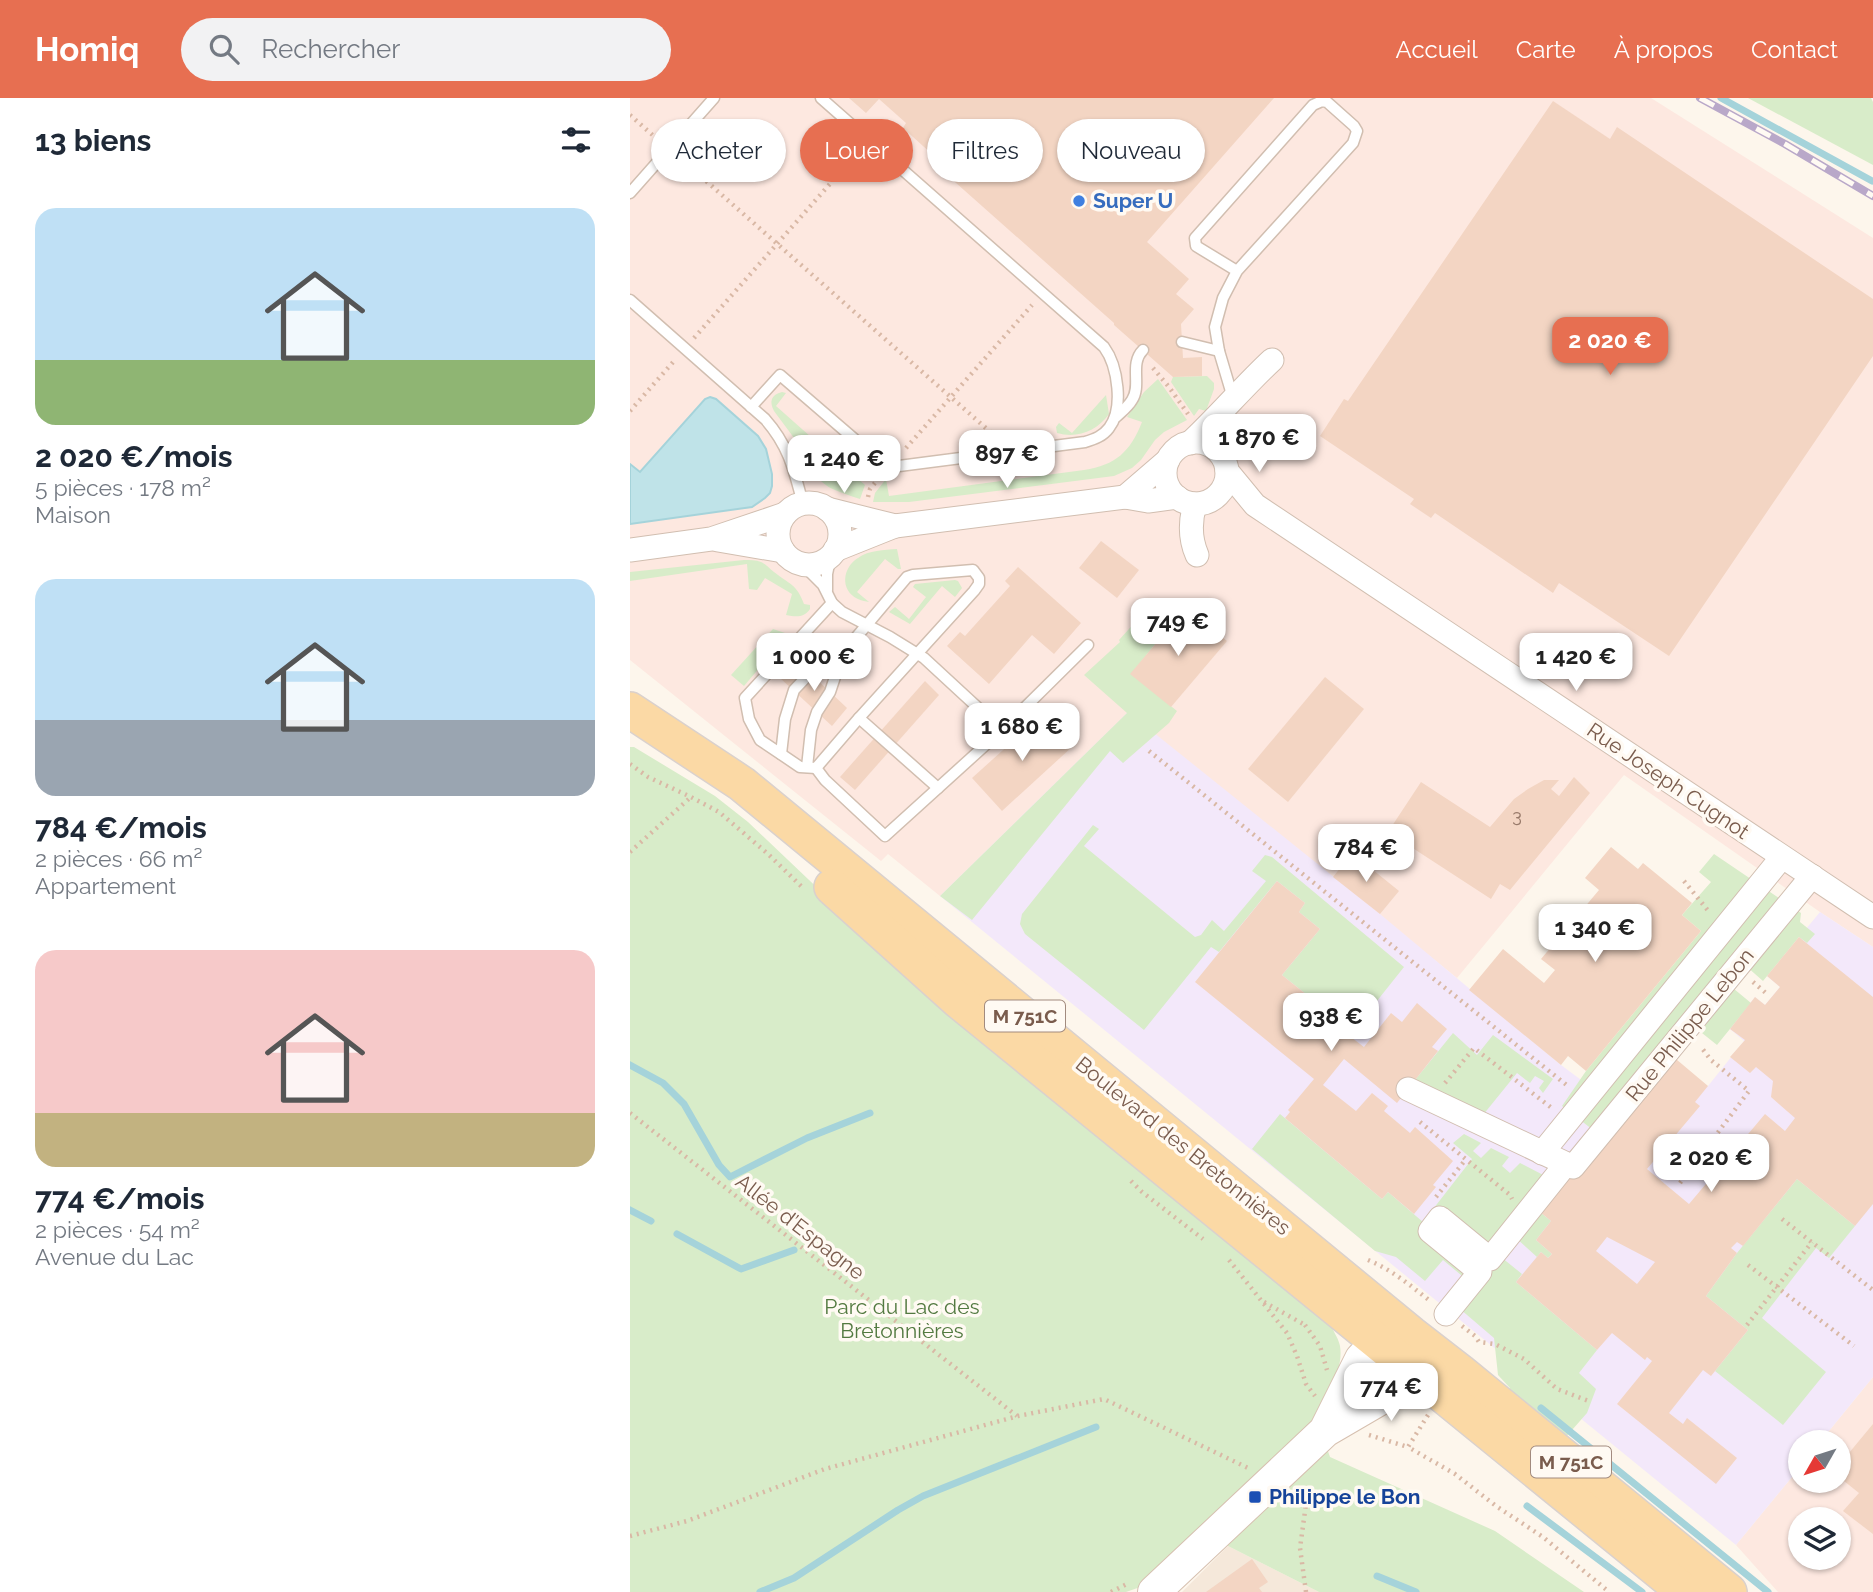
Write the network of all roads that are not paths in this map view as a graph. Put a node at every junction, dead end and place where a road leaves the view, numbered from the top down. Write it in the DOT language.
graph roads {
  1 [pos="714,98"];
  2 [pos="821,98"];
  3 [pos="630,193"];
  4 [pos="1237,271"];
  5 [pos="630,300"];
  6 [pos="1182,342"];
  7 [pos="1219,351"];
  8 [pos="1141,352"];
  9 [pos="1272,360"];
  10 [pos="751,407"];
  11 [pos="1225,408"];
  12 [pos="1116,417"];
  13 [pos="1190,443"];
  14 [pos="1168,460"];
  15 [pos="1225,465"];
  16 [pos="1125,497"];
  17 [pos="1195,500"];
  18 [pos="1255,505"];
  19 [pos="794,509"];
  20 [pos="827,509"];
  21 [pos="895,526"];
  22 [pos="711,540"];
  23 [pos="630,550"];
  24 [pos="833,552"];
  25 [pos="1197,555"];
  26 [pos="793,558"];
  27 [pos="830,598"];
  28 [pos="866,625"];
  29 [pos="1088,645"];
  30 [pos="844,653"];
  31 [pos="917,654"];
  32 [pos="630,710"];
  33 [pos="859,718"];
  34 [pos="1002,730"];
  35 [pos="630,732"];
  36 [pos="781,754"];
  37 [pos="812,768"];
  38 [pos="938,788"];
  39 [pos="1782,857"];
  40 [pos="1812,876"];
  41 [pos="1873,917"];
  42 [pos="1408,1089"];
  43 [pos="1542,1153"];
  44 [pos="1566,1164"];
  45 [pos="1446,1314"];
  46 [pos="1377,1342"];
  47 [pos="1410,1351"];
  48 [pos="1317,1438"];
  49 [pos="1154,1592"];
  50 [pos="1685,1592"];
  51 [pos="1729,1592"];
  1 -- 3 [label="lane"];
  2 -- 12 [label="lane"];
  4 -- 4 [label="lane"];
  4 -- 7 [label="lane"];
  5 -- 10 [label="lane"];
  6 -- 7 [label="lane"];
  7 -- 11 [label="lane"];
  8 -- 12 [label="lane"];
  9 -- 11 [label="street"];
  10 -- 12 [label="lane"];
  10 -- 19 [label="lane"];
  11 -- 13 [label="street"];
  11 -- 15 [label="street"];
  13 -- 14 [label="street"];
  13 -- 15 [label="street"];
  14 -- 16 [label="street"];
  14 -- 17 [label="street"];
  15 -- 17 [label="street"];
  15 -- 18 [label="street, Rue Joseph Cugnot"];
  16 -- 17 [label="street, Rue Joseph Cugnot"];
  16 -- 21 [label="street, Rue Joseph Cugnot"];
  17 -- 18 [label="street, Rue Joseph Cugnot"];
  17 -- 25 [label="street"];
  18 -- 39 [label="street, Rue Joseph Cugnot"];
  19 -- 20 [label="street"];
  19 -- 22 [label="street"];
  19 -- 26 [label="street"];
  20 -- 21 [label="street, Rue Joseph Cugnot"];
  20 -- 24 [label="street"];
  21 -- 24 [label="street, Rue Joseph Cugnot"];
  22 -- 23 [label="street"];
  22 -- 26 [label="street"];
  24 -- 26 [label="street"];
  24 -- 27 [label="lane"];
  26 -- 27 [label="lane"];
  27 -- 28 [label="lane"];
  27 -- 36 [label="lane"];
  28 -- 30 [label="lane"];
  28 -- 31 [label="lane"];
  28 -- 31 [label="lane"];
  29 -- 34 [label="lane"];
  30 -- 36 [label="lane"];
  30 -- 37 [label="lane"];
  31 -- 33 [label="lane"];
  31 -- 34 [label="lane"];
  32 -- 47 [label="main road, Boulevard des Bretonnières / M 751C"];
  33 -- 37 [label="lane"];
  33 -- 38 [label="lane"];
  34 -- 38 [label="lane"];
  35 -- 46 [label="main road, Boulevard des Bretonnières / M 751C"];
  36 -- 37 [label="lane"];
  37 -- 38 [label="lane"];
  39 -- 40 [label="street, Rue Joseph Cugnot"];
  39 -- 43 [label="street, Rue Philippe Lebon"];
  40 -- 41 [label="street, Rue Joseph Cugnot"];
  40 -- 44 [label="street, Rue Philippe Lebon"];
  42 -- 43 [label="street"];
  43 -- 44 [label="street"];
  44 -- 45 [label="street, Rue Philippe Lebon"];
  46 -- 47 [label="main road, Boulevard des Bretonnières / M 751C"];
  46 -- 48 [label="street"];
  47 -- 48 [label="street"];
  47 -- 50 [label="main road, Boulevard des Bretonnières / M 751C"];
  47 -- 51 [label="main road, Boulevard des Bretonnières / M 751C"];
  48 -- 49 [label="street"];
}
